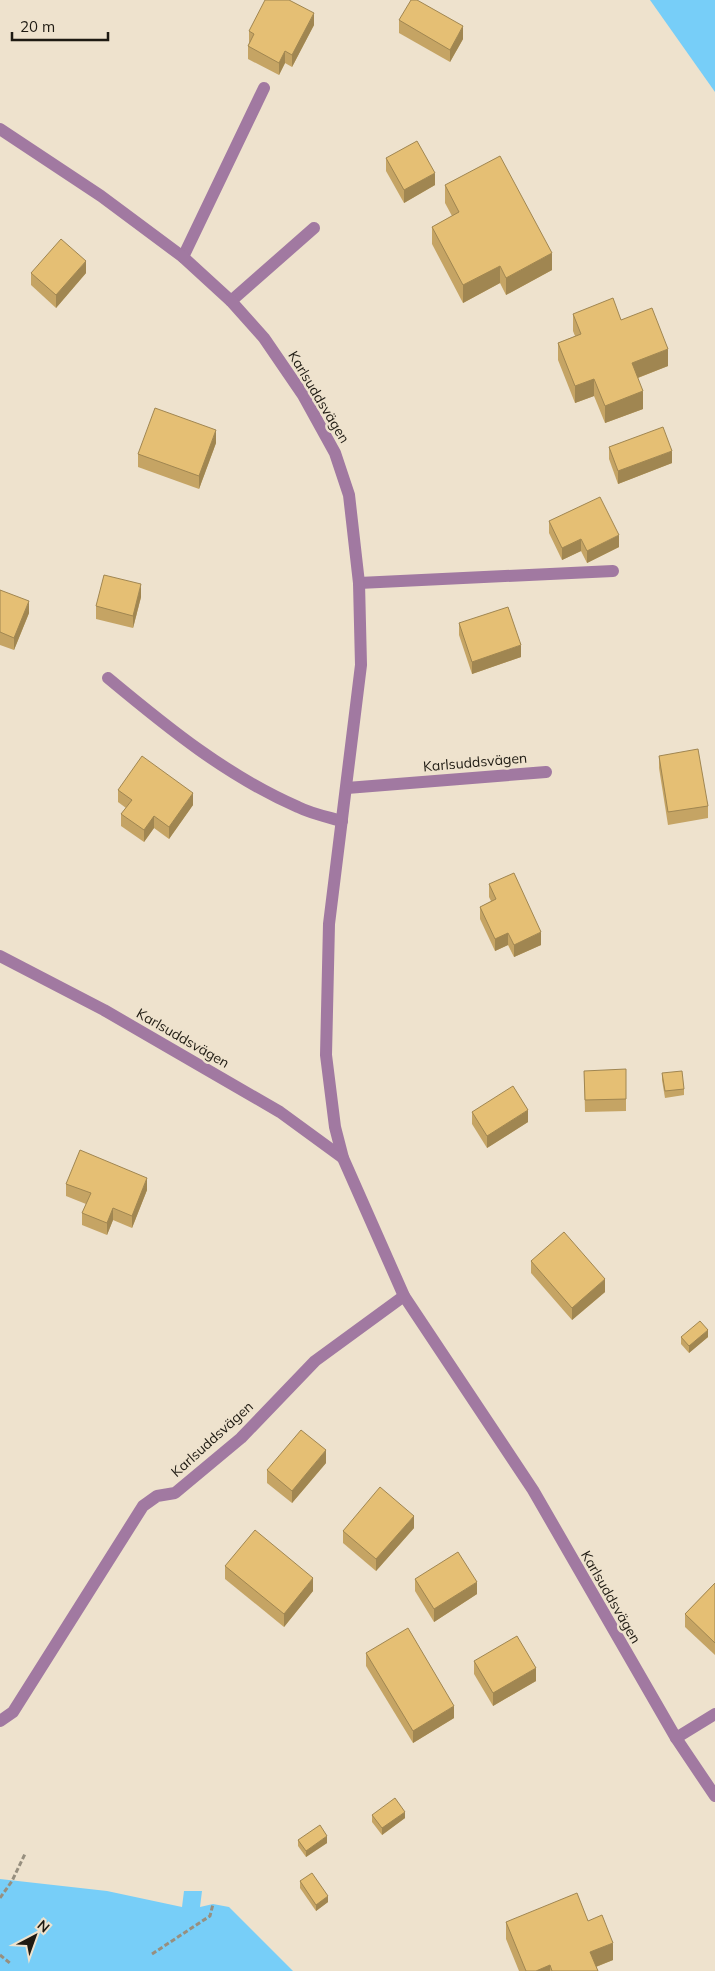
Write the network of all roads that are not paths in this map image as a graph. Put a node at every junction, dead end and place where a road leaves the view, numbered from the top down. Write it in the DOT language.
graph roads {
  1 [pos="264,88"];
  2 [pos="0,129"];
  3 [pos="314,228"];
  4 [pos="183,257"];
  5 [pos="231,301"];
  6 [pos="614,571"];
  7 [pos="359,583"];
  8 [pos="108,678"];
  9 [pos="546,772"];
  10 [pos="346,788"];
  11 [pos="342,821"];
  12 [pos="0,956"];
  13 [pos="344,1158"];
  14 [pos="404,1296"];
  15 [pos="715,1714"];
  16 [pos="0,1722"];
  17 [pos="676,1738"];
  18 [pos="715,1796"];
  1 -- 4 [label="street"];
  2 -- 4 [label="street, Karlsuddsvägen"];
  3 -- 5 [label="street"];
  4 -- 5 [label="street, Karlsuddsvägen"];
  5 -- 7 [label="street, Karlsuddsvägen"];
  6 -- 7 [label="street"];
  7 -- 10 [label="street, Karlsuddsvägen"];
  8 -- 11 [label="street"];
  9 -- 10 [label="street, Karlsuddsvägen"];
  10 -- 11 [label="street, Karlsuddsvägen"];
  11 -- 13 [label="street, Karlsuddsvägen"];
  12 -- 13 [label="street, Karlsuddsvägen"];
  13 -- 14 [label="street, Karlsuddsvägen"];
  14 -- 16 [label="street, Karlsuddsvägen"];
  14 -- 17 [label="street, Karlsuddsvägen"];
  15 -- 17 [label="street"];
  17 -- 18 [label="street, Karlsuddsvägen"];
}
